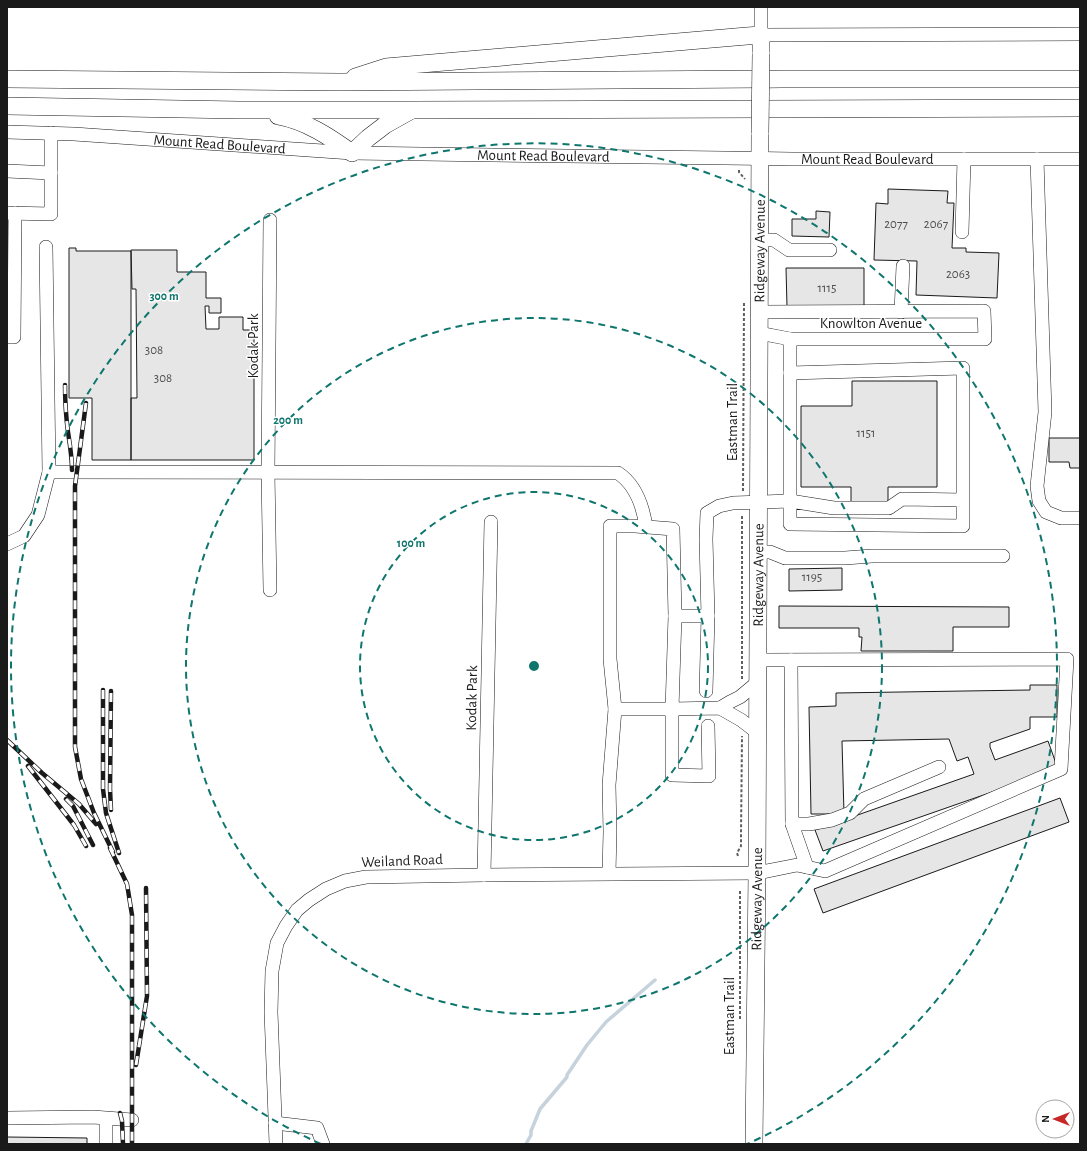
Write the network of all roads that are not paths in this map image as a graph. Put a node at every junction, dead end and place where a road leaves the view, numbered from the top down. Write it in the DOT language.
graph roads {
  1 [pos="761,7"];
  2 [pos="1080,34"];
  3 [pos="761,35"];
  4 [pos="7,79"];
  5 [pos="1080,79"];
  6 [pos="339,82"];
  7 [pos="7,106"];
  8 [pos="1080,108"];
  9 [pos="239,110"];
  10 [pos="411,110"];
  11 [pos="7,132"];
  12 [pos="50,133"];
  13 [pos="352,153"];
  14 [pos="760,158"];
  15 [pos="964,159"];
  16 [pos="1037,159"];
  17 [pos="1080,159"];
  18 [pos="7,171"];
  19 [pos="51,173"];
  20 [pos="11,213"];
  21 [pos="270,220"];
  22 [pos="962,232"];
  23 [pos="760,240"];
  24 [pos="46,247"];
  25 [pos="830,250"];
  26 [pos="903,266"];
  27 [pos="759,312"];
  28 [pos="901,312"];
  29 [pos="759,333"];
  30 [pos="10,337"];
  31 [pos="790,339"];
  32 [pos="790,373"];
  33 [pos="49,472"];
  34 [pos="268,473"];
  35 [pos="963,500"];
  36 [pos="790,501"];
  37 [pos="750,503"];
  38 [pos="1080,518"];
  39 [pos="491,522"];
  40 [pos="646,527"];
  41 [pos="7,544"];
  42 [pos="758,552"];
  43 [pos="1003,556"];
  44 [pos="270,590"];
  45 [pos="675,616"];
  46 [pos="708,616"];
  47 [pos="758,660"];
  48 [pos="791,660"];
  49 [pos="750,681"];
  50 [pos="706,691"];
  51 [pos="672,708"];
  52 [pos="720,708"];
  53 [pos="615,709"];
  54 [pos="708,726"];
  55 [pos="750,734"];
  56 [pos="939,767"];
  57 [pos="792,824"];
  58 [pos="807,867"];
  59 [pos="757,872"];
  60 [pos="609,873"];
  61 [pos="484,875"];
  62 [pos="7,1118"];
  63 [pos="106,1119"];
  64 [pos="132,1120"];
  65 [pos="275,1123"];
  66 [pos="106,1144"];
  67 [pos="276,1144"];
  68 [pos="323,1144"];
  69 [pos="754,1144"];
  1 -- 3 [label="street, Ridgeway Avenue"];
  2 -- 3 [label="street"];
  3 -- 6 [label="main road"];
  3 -- 14 [label="main road, Ridgeway Avenue, bridge"];
  4 -- 6 [label="main road"];
  5 -- 6 [label="main road"];
  7 -- 9 [label="main road, Mount Read Boulevard"];
  8 -- 10 [label="main road, Mount Read Boulevard"];
  9 -- 10 [label="main road, Mount Read Boulevard"];
  9 -- 13 [label="main road"];
  10 -- 13 [label="main road"];
  11 -- 12 [label="street, Mount Read Boulevard"];
  12 -- 13 [label="street, Mount Read Boulevard"];
  12 -- 19 [label="street"];
  13 -- 14 [label="street, Mount Read Boulevard"];
  14 -- 15 [label="street, Mount Read Boulevard"];
  14 -- 23 [label="main road, Ridgeway Avenue"];
  15 -- 16 [label="street, Mount Read Boulevard"];
  15 -- 22 [label="street"];
  16 -- 17 [label="street, Mount Read Boulevard"];
  16 -- 38 [label="street"];
  18 -- 19 [label="street"];
  19 -- 20 [label="street"];
  20 -- 30 [label="street"];
  21 -- 34 [label="street, Kodak Park"];
  23 -- 25 [label="street"];
  23 -- 27 [label="main road, Ridgeway Avenue"];
  24 -- 33 [label="street"];
  26 -- 28 [label="street"];
  27 -- 28 [label="street"];
  27 -- 29 [label="main road, Ridgeway Avenue"];
  28 -- 31 [label="street, Knowlton Avenue"];
  29 -- 31 [label="street, Knowlton Avenue"];
  29 -- 37 [label="main road, Ridgeway Avenue"];
  31 -- 32 [label="street"];
  32 -- 35 [label="street"];
  32 -- 36 [label="street"];
  33 -- 34 [label="street"];
  33 -- 41 [label="street"];
  34 -- 40 [label="street"];
  34 -- 44 [label="street, Kodak Park"];
  35 -- 36 [label="street"];
  35 -- 36 [label="street"];
  36 -- 37 [label="street"];
  37 -- 42 [label="main road, Ridgeway Avenue"];
  37 -- 46 [label="street"];
  39 -- 61 [label="street, Kodak Park"];
  40 -- 45 [label="street"];
  40 -- 53 [label="street"];
  42 -- 43 [label="street"];
  42 -- 47 [label="main road, Ridgeway Avenue"];
  45 -- 46 [label="street"];
  45 -- 51 [label="street"];
  46 -- 50 [label="street"];
  47 -- 48 [label="street"];
  47 -- 49 [label="main road, Ridgeway Avenue"];
  48 -- 57 [label="street"];
  48 -- 58 [label="street, Weiland Road"];
  49 -- 52 [label="street"];
  49 -- 55 [label="main road, Ridgeway Avenue"];
  51 -- 52 [label="street"];
  51 -- 53 [label="street"];
  51 -- 54 [label="street"];
  52 -- 55 [label="street"];
  53 -- 60 [label="street"];
  55 -- 59 [label="main road, Ridgeway Avenue"];
  56 -- 57 [label="street"];
  57 -- 58 [label="street"];
  58 -- 59 [label="street, Weiland Road"];
  59 -- 60 [label="street, Weiland Road"];
  59 -- 69 [label="main road, Ridgeway Avenue"];
  60 -- 61 [label="street, Weiland Road"];
  61 -- 65 [label="street, Weiland Road"];
  62 -- 63 [label="street"];
  63 -- 64 [label="street"];
  63 -- 66 [label="street"];
  65 -- 67 [label="street, Weiland Road"];
  65 -- 68 [label="street"];
}
